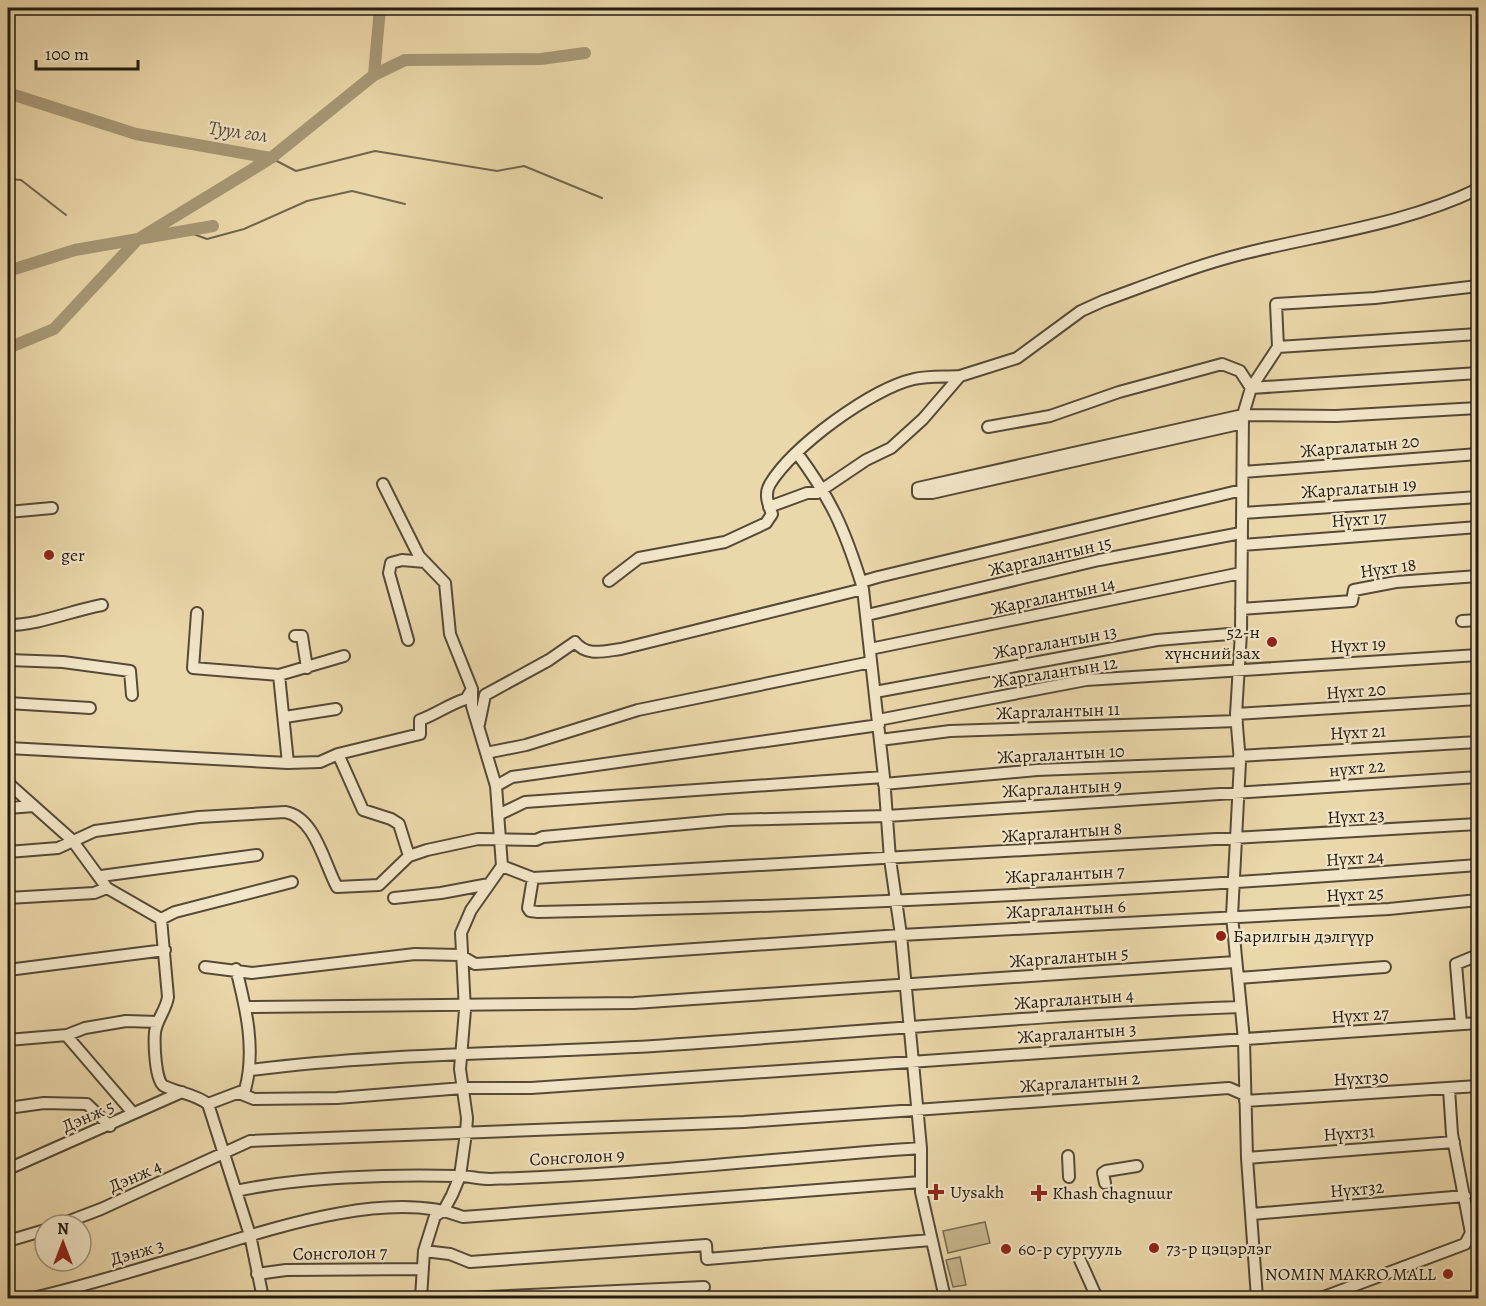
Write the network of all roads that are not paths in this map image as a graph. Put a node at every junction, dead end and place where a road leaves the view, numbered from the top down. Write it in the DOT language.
graph roads {
  1 [pos="1479,189"];
  2 [pos="1479,286"];
  3 [pos="1479,334"];
  4 [pos="1278,347"];
  5 [pos="1479,373"];
  6 [pos="960,376"];
  7 [pos="1251,388"];
  8 [pos="1479,408"];
  9 [pos="1243,419"];
  10 [pos="988,426"];
  11 [pos="797,453"];
  12 [pos="1479,454"];
  13 [pos="1077,457"];
  14 [pos="1244,472"];
  15 [pos="383,484"];
  16 [pos="823,489"];
  17 [pos="1242,490"];
  18 [pos="1479,497"];
  19 [pos="769,507"];
  20 [pos="52,508"];
  21 [pos="8,512"];
  22 [pos="1243,513"];
  23 [pos="1479,527"];
  24 [pos="1242,539"];
  25 [pos="425,562"];
  26 [pos="1241,573"];
  27 [pos="1479,576"];
  28 [pos="609,581"];
  29 [pos="862,585"];
  30 [pos="102,605"];
  31 [pos="1241,609"];
  32 [pos="197,613"];
  33 [pos="867,615"];
  34 [pos="1479,620"];
  35 [pos="1462,621"];
  36 [pos="8,626"];
  37 [pos="1241,633"];
  38 [pos="295,636"];
  39 [pos="408,640"];
  40 [pos="870,649"];
  41 [pos="1479,655"];
  42 [pos="344,656"];
  43 [pos="8,660"];
  44 [pos="871,662"];
  45 [pos="307,668"];
  46 [pos="1239,669"];
  47 [pos="279,675"];
  48 [pos="472,689"];
  49 [pos="875,692"];
  50 [pos="132,695"];
  51 [pos="1479,699"];
  52 [pos="8,703"];
  53 [pos="90,708"];
  54 [pos="336,709"];
  55 [pos="285,717"];
  56 [pos="1236,717"];
  57 [pos="878,723"];
  58 [pos="479,724"];
  59 [pos="880,740"];
  60 [pos="1479,742"];
  61 [pos="8,747"];
  62 [pos="486,753"];
  63 [pos="338,754"];
  64 [pos="1239,759"];
  65 [pos="288,763"];
  66 [pos="1479,777"];
  67 [pos="884,780"];
  68 [pos="8,783"];
  69 [pos="496,786"];
  70 [pos="1239,794"];
  71 [pos="34,806"];
  72 [pos="8,808"];
  73 [pos="498,815"];
  74 [pos="887,816"];
  75 [pos="1479,824"];
  76 [pos="500,838"];
  77 [pos="1236,838"];
  78 [pos="72,840"];
  79 [pos="8,852"];
  80 [pos="256,855"];
  81 [pos="409,856"];
  82 [pos="890,859"];
  83 [pos="1479,865"];
  84 [pos="502,866"];
  85 [pos="101,876"];
  86 [pos="533,878"];
  87 [pos="1234,880"];
  88 [pos="292,882"];
  89 [pos="489,884"];
  90 [pos="107,888"];
  91 [pos="8,898"];
  92 [pos="394,898"];
  93 [pos="897,900"];
  94 [pos="1479,900"];
  95 [pos="1232,916"];
  96 [pos="161,919"];
  97 [pos="901,934"];
  98 [pos="165,950"];
  99 [pos="1479,955"];
  100 [pos="460,956"];
  101 [pos="1235,962"];
  102 [pos="205,966"];
  103 [pos="1385,967"];
  104 [pos="237,969"];
  105 [pos="8,970"];
  106 [pos="1238,978"];
  107 [pos="905,985"];
  108 [pos="465,1004"];
  109 [pos="245,1007"];
  110 [pos="1241,1007"];
  111 [pos="158,1022"];
  112 [pos="1479,1023"];
  113 [pos="1461,1024"];
  114 [pos="909,1029"];
  115 [pos="66,1035"];
  116 [pos="8,1040"];
  117 [pos="1244,1040"];
  118 [pos="461,1056"];
  119 [pos="913,1062"];
  120 [pos="250,1070"];
  121 [pos="1479,1086"];
  122 [pos="463,1088"];
  123 [pos="1449,1089"];
  124 [pos="182,1092"];
  125 [pos="239,1093"];
  126 [pos="1245,1098"];
  127 [pos="208,1104"];
  128 [pos="8,1108"];
  129 [pos="915,1111"];
  130 [pos="133,1113"];
  131 [pos="110,1126"];
  132 [pos="466,1133"];
  133 [pos="1454,1142"];
  134 [pos="921,1148"];
  135 [pos="223,1154"];
  136 [pos="1068,1156"];
  137 [pos="1247,1158"];
  138 [pos="1137,1166"];
  139 [pos="8,1169"];
  140 [pos="459,1176"];
  141 [pos="1069,1177"];
  142 [pos="921,1182"];
  143 [pos="1105,1183"];
  144 [pos="236,1191"];
  145 [pos="1465,1196"];
  146 [pos="444,1210"];
  147 [pos="87,1213"];
  148 [pos="1252,1214"];
  149 [pos="1474,1226"];
  150 [pos="33,1234"];
  151 [pos="250,1235"];
  152 [pos="931,1240"];
  153 [pos="8,1241"];
  154 [pos="424,1251"];
  155 [pos="1080,1260"];
  156 [pos="423,1269"];
  157 [pos="257,1274"];
  158 [pos="704,1287"];
  159 [pos="33,1299"];
  160 [pos="263,1299"];
  161 [pos="421,1299"];
  162 [pos="466,1299"];
  163 [pos="945,1299"];
  164 [pos="1097,1299"];
  165 [pos="1257,1299"];
  166 [pos="1321,1299"];
  1 -- 6 [label="street"];
  2 -- 4 [label="street"];
  3 -- 4 [label="street"];
  4 -- 7 [label="street"];
  5 -- 7 [label="street"];
  6 -- 11 [label="street"];
  6 -- 16 [label="street"];
  7 -- 9 [label="street"];
  7 -- 10 [label="street"];
  8 -- 9 [label="street"];
  9 -- 13 [label="street"];
  9 -- 14 [label="street"];
  11 -- 16 [label="street"];
  11 -- 19 [label="street"];
  12 -- 14 [label="street, Жаргалатын 20"];
  13 -- 13 [label="street"];
  14 -- 17 [label="street"];
  15 -- 25 [label="street"];
  16 -- 19 [label="street"];
  16 -- 29 [label="street"];
  17 -- 22 [label="street"];
  17 -- 29 [label="street"];
  18 -- 22 [label="street, Жаргалатын 19"];
  19 -- 28 [label="street"];
  20 -- 21 [label="street"];
  22 -- 24 [label="street"];
  23 -- 24 [label="street, Нүхт 17"];
  24 -- 26 [label="street"];
  24 -- 33 [label="street, Жаргалантын 15"];
  25 -- 39 [label="street"];
  25 -- 48 [label="street"];
  26 -- 31 [label="street"];
  26 -- 40 [label="street, Жаргалантын 14"];
  27 -- 31 [label="street, Нүхт 18"];
  29 -- 33 [label="street"];
  29 -- 58 [label="street"];
  30 -- 36 [label="street"];
  31 -- 37 [label="street"];
  32 -- 47 [label="street"];
  33 -- 40 [label="street"];
  34 -- 35 [label="street"];
  37 -- 46 [label="street"];
  37 -- 49 [label="street, Жаргалантын 13"];
  38 -- 45 [label="street"];
  40 -- 44 [label="street"];
  41 -- 46 [label="street, Нүхт 19"];
  42 -- 45 [label="street"];
  43 -- 50 [label="street"];
  44 -- 49 [label="street"];
  44 -- 62 [label="street"];
  45 -- 47 [label="street"];
  46 -- 56 [label="street"];
  46 -- 57 [label="street, Жаргалантын 12"];
  47 -- 55 [label="street"];
  48 -- 58 [label="street"];
  48 -- 63 [label="street"];
  49 -- 57 [label="street"];
  51 -- 56 [label="street, Нүхт 20"];
  52 -- 53 [label="street"];
  54 -- 55 [label="street"];
  55 -- 65 [label="street"];
  56 -- 59 [label="street, Жаргалантын 11"];
  56 -- 64 [label="street"];
  57 -- 59 [label="street"];
  57 -- 69 [label="street, Жаргалантын 12"];
  58 -- 62 [label="street"];
  59 -- 67 [label="street"];
  60 -- 64 [label="street, Нүхт 21"];
  61 -- 65 [label="street"];
  62 -- 69 [label="street"];
  63 -- 65 [label="street"];
  63 -- 81 [label="street"];
  64 -- 67 [label="street, Жаргалантын 10"];
  64 -- 70 [label="street"];
  66 -- 70 [label="street, нүхт 22"];
  67 -- 73 [label="street, Жаргалантын 10"];
  67 -- 74 [label="street"];
  68 -- 71 [label="street"];
  69 -- 73 [label="street"];
  70 -- 74 [label="street, Жаргалантын 9"];
  70 -- 77 [label="street"];
  71 -- 72 [label="street"];
  71 -- 78 [label="street"];
  73 -- 76 [label="street"];
  74 -- 76 [label="street, Жаргалантын 9"];
  74 -- 82 [label="street"];
  75 -- 77 [label="street, Нүхт 23"];
  76 -- 81 [label="street, Жаргалантын 9"];
  76 -- 84 [label="street"];
  77 -- 82 [label="street, Жаргалантын 8"];
  77 -- 87 [label="street"];
  78 -- 79 [label="street"];
  78 -- 81 [label="street"];
  78 -- 85 [label="street"];
  80 -- 85 [label="street"];
  82 -- 86 [label="street, Жаргалантын 8"];
  82 -- 93 [label="street"];
  83 -- 87 [label="street, Нүхт 24"];
  84 -- 86 [label="street"];
  84 -- 89 [label="street"];
  85 -- 90 [label="street"];
  86 -- 93 [label="street, Жаргалантын 7"];
  87 -- 93 [label="street, Жаргалантын 7"];
  87 -- 95 [label="street"];
  88 -- 96 [label="street"];
  89 -- 92 [label="street"];
  89 -- 100 [label="street"];
  90 -- 91 [label="street"];
  90 -- 96 [label="street"];
  93 -- 97 [label="street"];
  94 -- 95 [label="street, Нүхт 25"];
  95 -- 97 [label="street, Жаргалантын 6"];
  95 -- 101 [label="street"];
  96 -- 98 [label="street"];
  97 -- 100 [label="street, Жаргалантын 6"];
  97 -- 107 [label="street"];
  98 -- 105 [label="street"];
  98 -- 111 [label="street"];
  99 -- 113 [label="street"];
  100 -- 104 [label="street, Жаргалантын 6"];
  100 -- 108 [label="street"];
  101 -- 106 [label="street"];
  101 -- 107 [label="street, Жаргалантын 5"];
  102 -- 104 [label="street, Жаргалантын 6"];
  103 -- 106 [label="street"];
  104 -- 109 [label="street"];
  106 -- 110 [label="street"];
  107 -- 108 [label="street, Жаргалантын 5"];
  107 -- 114 [label="street"];
  108 -- 109 [label="street, Жаргалантын 5"];
  108 -- 118 [label="street"];
  109 -- 120 [label="street"];
  110 -- 114 [label="street, Жаргалантын 4"];
  110 -- 117 [label="street"];
  111 -- 115 [label="street"];
  111 -- 124 [label="street"];
  112 -- 113 [label="street, Нүхт 27"];
  113 -- 117 [label="street, Нүхт 27"];
  114 -- 118 [label="street, Жаргалантын 4"];
  114 -- 119 [label="street"];
  115 -- 116 [label="street"];
  115 -- 130 [label="street"];
  117 -- 119 [label="street, Жаргалантын 3"];
  117 -- 126 [label="street"];
  118 -- 120 [label="street, Жаргалантын 4"];
  118 -- 122 [label="street"];
  119 -- 122 [label="street, Жаргалантын 3"];
  119 -- 129 [label="street"];
  120 -- 125 [label="street"];
  121 -- 123 [label="street, Нүхт30"];
  122 -- 125 [label="street, Жаргалантын 3"];
  122 -- 132 [label="street"];
  123 -- 126 [label="street, Нүхт30"];
  123 -- 133 [label="street"];
  124 -- 127 [label="street"];
  124 -- 130 [label="street, Дэнж 5"];
  125 -- 127 [label="street"];
  126 -- 129 [label="street, Жаргалантын 2"];
  126 -- 137 [label="street"];
  127 -- 135 [label="street"];
  128 -- 131 [label="street"];
  129 -- 132 [label="street, Жаргалантын 2"];
  129 -- 134 [label="street"];
  130 -- 131 [label="street, Дэнж 5"];
  131 -- 139 [label="street, Дэнж 5"];
  132 -- 135 [label="street, Дэнж 4"];
  132 -- 140 [label="street"];
  133 -- 137 [label="street, Нүхт31"];
  133 -- 145 [label="street"];
  134 -- 140 [label="street, Сонсголон 9"];
  134 -- 142 [label="street"];
  135 -- 144 [label="street"];
  135 -- 147 [label="street, Дэнж 4"];
  136 -- 141 [label="street"];
  137 -- 148 [label="street"];
  138 -- 143 [label="street"];
  140 -- 144 [label="street, Сонсголон 9"];
  140 -- 146 [label="street"];
  142 -- 146 [label="street, Дэнж 3"];
  142 -- 152 [label="street"];
  144 -- 151 [label="street"];
  145 -- 148 [label="street, Нүхт32"];
  145 -- 149 [label="street"];
  146 -- 151 [label="street, Дэнж 3"];
  146 -- 154 [label="street"];
  148 -- 165 [label="street"];
  149 -- 166 [label="street"];
  150 -- 153 [label="street"];
  151 -- 157 [label="street"];
  151 -- 159 [label="street, Дэнж 3"];
  152 -- 154 [label="street"];
  152 -- 163 [label="street"];
  154 -- 156 [label="street"];
  155 -- 164 [label="street"];
  156 -- 157 [label="street, Сонсголон 7"];
  156 -- 161 [label="street"];
  157 -- 160 [label="street"];
  158 -- 162 [label="street"];
}
